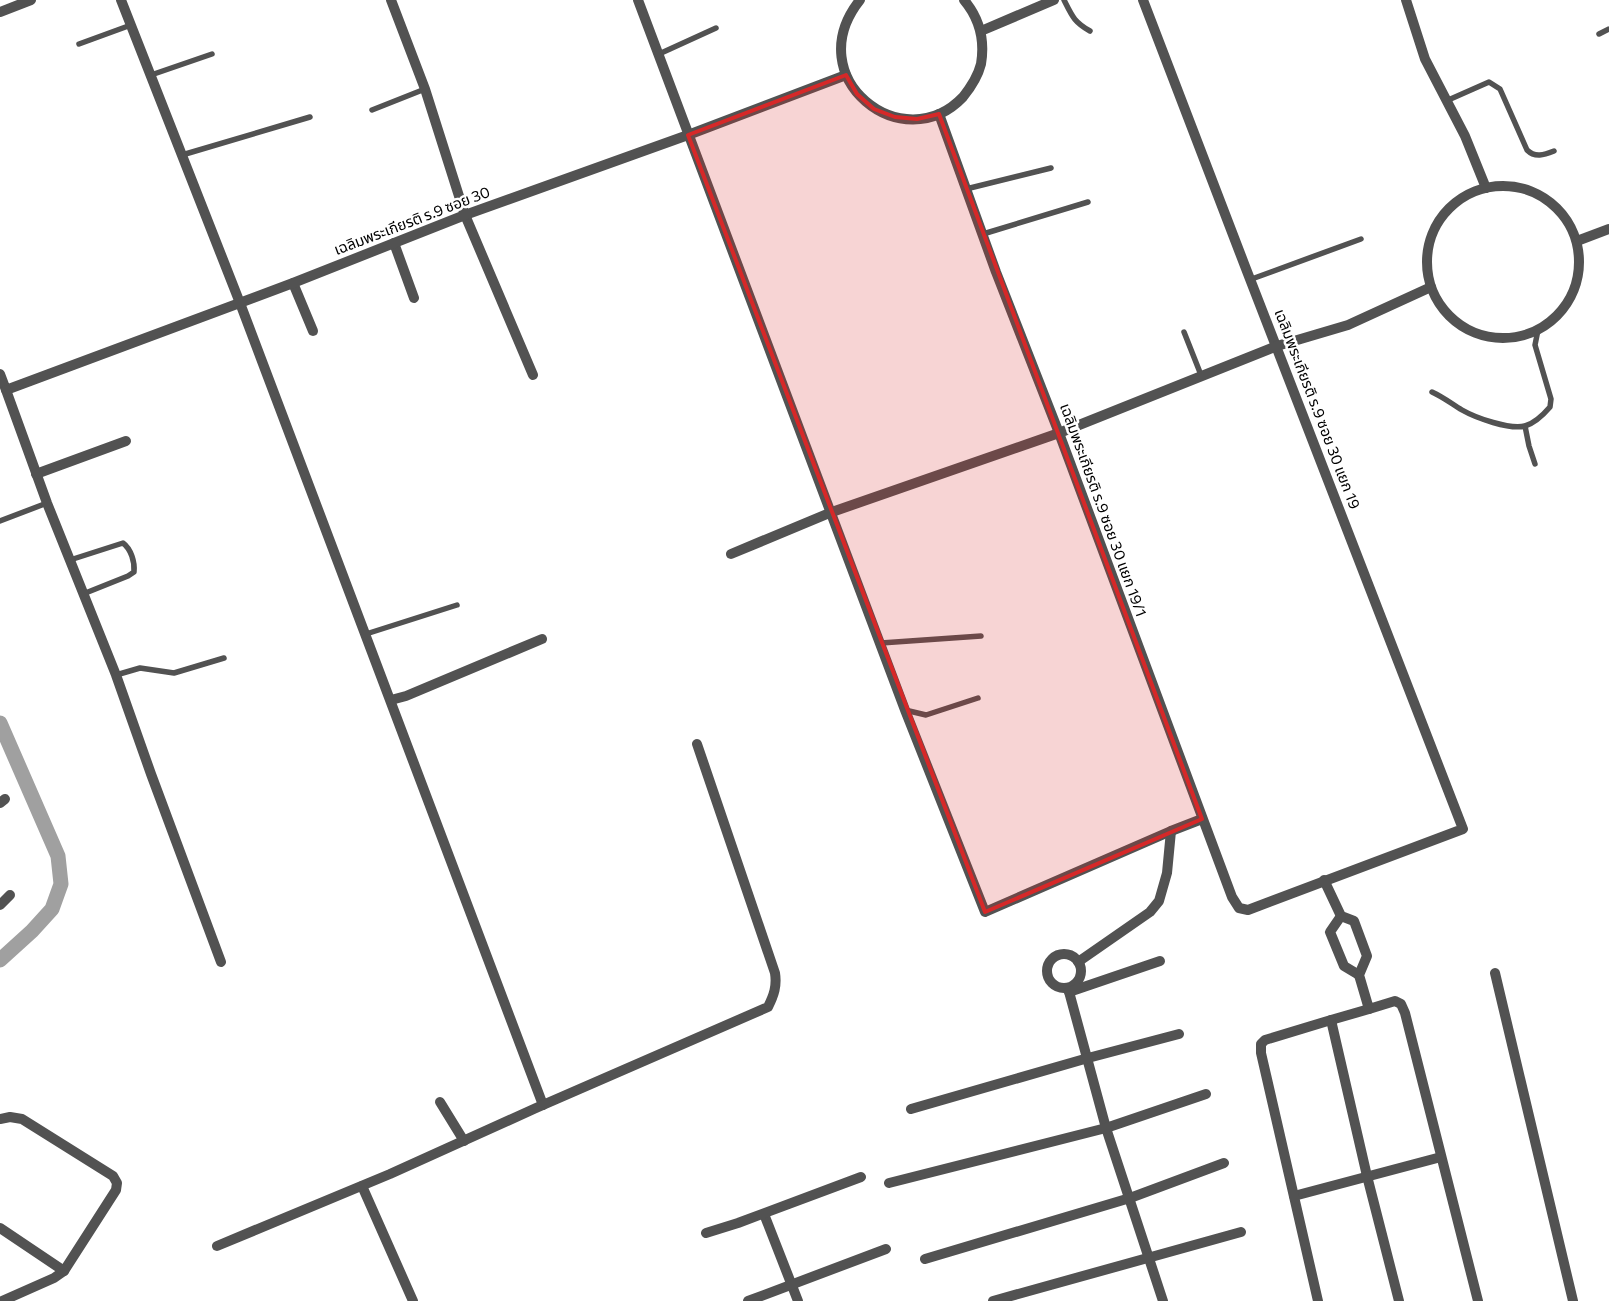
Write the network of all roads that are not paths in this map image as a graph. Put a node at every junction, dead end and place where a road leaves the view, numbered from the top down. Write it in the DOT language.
graph roads {
  1 [pos="31,0"];
  2 [pos="121,0"];
  3 [pos="391,0"];
  4 [pos="638,0"];
  5 [pos="860,0"];
  6 [pos="964,0"];
  7 [pos="1054,0"];
  8 [pos="1064,0"];
  9 [pos="1143,0"];
  10 [pos="1406,0"];
  11 [pos="0,12"];
  12 [pos="131,25"];
  13 [pos="716,28"];
  14 [pos="1609,29"];
  15 [pos="1090,30"];
  16 [pos="981,31"];
  17 [pos="1598,34"];
  18 [pos="79,44"];
  19 [pos="212,54"];
  20 [pos="659,54"];
  21 [pos="846,75"];
  22 [pos="151,76"];
  23 [pos="425,88"];
  24 [pos="1446,101"];
  25 [pos="372,110"];
  26 [pos="939,114"];
  27 [pos="310,117"];
  28 [pos="688,135"];
  29 [pos="1554,151"];
  30 [pos="182,155"];
  31 [pos="1051,168"];
  32 [pos="1486,188"];
  33 [pos="966,189"];
  34 [pos="1088,202"];
  35 [pos="465,215"];
  36 [pos="1609,228"];
  37 [pos="983,234"];
  38 [pos="1361,239"];
  39 [pos="1577,241"];
  40 [pos="394,243"];
  41 [pos="1250,280"];
  42 [pos="293,283"];
  43 [pos="1431,287"];
  44 [pos="414,298"];
  45 [pos="240,303"];
  46 [pos="1538,330"];
  47 [pos="313,331"];
  48 [pos="1184,332"];
  49 [pos="1277,346"];
  50 [pos="0,374"];
  51 [pos="533,375"];
  52 [pos="1201,375"];
  53 [pos="6,390"];
  54 [pos="1432,392"];
  55 [pos="1525,426"];
  56 [pos="1059,433"];
  57 [pos="126,441"];
  58 [pos="1536,464"];
  59 [pos="36,474"];
  60 [pos="47,503"];
  61 [pos="832,512"];
  62 [pos="0,521"];
  63 [pos="732,554"];
  64 [pos="70,560"];
  65 [pos="83,594"];
  66 [pos="458,605"];
  67 [pos="366,634"];
  68 [pos="981,636"];
  69 [pos="542,639"];
  70 [pos="881,643"];
  71 [pos="224,658"];
  72 [pos="116,675"];
  73 [pos="978,698"];
  74 [pos="391,700"];
  75 [pos="905,710"];
  76 [pos="697,744"];
  77 [pos="1202,820"];
  78 [pos="1171,831"];
  79 [pos="1324,880"];
  80 [pos="10,895"];
  81 [pos="0,905"];
  82 [pos="1341,916"];
  83 [pos="1160,961"];
  84 [pos="221,962"];
  85 [pos="1078,962"];
  86 [pos="1495,973"];
  87 [pos="1359,976"];
  88 [pos="1068,990"];
  89 [pos="1369,1009"];
  90 [pos="1331,1020"];
  91 [pos="1179,1034"];
  92 [pos="1088,1058"];
  93 [pos="1206,1094"];
  94 [pos="440,1102"];
  95 [pos="544,1105"];
  96 [pos="911,1109"];
  97 [pos="0,1119"];
  98 [pos="1106,1128"];
  99 [pos="464,1141"];
  100 [pos="1441,1157"];
  101 [pos="1224,1163"];
  102 [pos="1367,1176"];
  103 [pos="861,1178"];
  104 [pos="889,1183"];
  105 [pos="362,1186"];
  106 [pos="1294,1196"];
  107 [pos="1130,1198"];
  108 [pos="764,1214"];
  109 [pos="0,1228"];
  110 [pos="706,1232"];
  111 [pos="1241,1232"];
  112 [pos="216,1246"];
  113 [pos="886,1249"];
  114 [pos="925,1258"];
  115 [pos="1149,1258"];
  116 [pos="64,1271"];
  117 [pos="792,1286"];
  118 [pos="2,1301"];
  119 [pos="413,1301"];
  120 [pos="748,1301"];
  121 [pos="798,1301"];
  122 [pos="993,1301"];
  123 [pos="1163,1301"];
  124 [pos="1318,1301"];
  125 [pos="1399,1301"];
  126 [pos="1478,1301"];
  127 [pos="1572,1301"];
  1 -- 11 [label="street"];
  2 -- 12 [label="street"];
  3 -- 23 [label="street"];
  4 -- 20 [label="street"];
  5 -- 21 [label="street"];
  6 -- 16 [label="street"];
  7 -- 16 [label="street"];
  8 -- 15 [label="lane"];
  9 -- 41 [label="street, เฉลิมพระเกียรติ ร.9 ซอย 30 แยก 19"];
  10 -- 24 [label="street"];
  12 -- 18 [label="lane"];
  12 -- 22 [label="street"];
  13 -- 20 [label="lane"];
  14 -- 17 [label="lane"];
  16 -- 26 [label="street"];
  19 -- 22 [label="lane"];
  20 -- 28 [label="street"];
  21 -- 26 [label="street"];
  21 -- 28 [label="street, เฉลิมพระเกียรติ ร.9 ซอย 30"];
  22 -- 30 [label="street"];
  23 -- 25 [label="lane"];
  23 -- 35 [label="street"];
  24 -- 29 [label="lane"];
  24 -- 32 [label="street"];
  26 -- 33 [label="street, เฉลิมพระเกียรติ ร.9 ซอย 30 แยก 19/1"];
  27 -- 30 [label="lane"];
  28 -- 35 [label="street, เฉลิมพระเกียรติ ร.9 ซอย 30"];
  28 -- 61 [label="street"];
  30 -- 45 [label="street"];
  31 -- 33 [label="lane"];
  32 -- 39 [label="street"];
  32 -- 43 [label="street"];
  33 -- 37 [label="street, เฉลิมพระเกียรติ ร.9 ซอย 30 แยก 19/1"];
  34 -- 37 [label="lane"];
  35 -- 40 [label="street, เฉลิมพระเกียรติ ร.9 ซอย 30"];
  35 -- 51 [label="street"];
  36 -- 39 [label="street"];
  37 -- 56 [label="street, เฉลิมพระเกียรติ ร.9 ซอย 30 แยก 19/1"];
  38 -- 41 [label="lane"];
  39 -- 46 [label="street"];
  40 -- 42 [label="street, เฉลิมพระเกียรติ ร.9 ซอย 30"];
  40 -- 44 [label="street"];
  41 -- 49 [label="street, เฉลิมพระเกียรติ ร.9 ซอย 30 แยก 19"];
  42 -- 45 [label="street, เฉลิมพระเกียรติ ร.9 ซอย 30"];
  42 -- 47 [label="street"];
  43 -- 46 [label="street"];
  43 -- 49 [label="street"];
  45 -- 53 [label="street, เฉลิมพระเกียรติ ร.9 ซอย 30"];
  45 -- 67 [label="street"];
  46 -- 55 [label="lane"];
  48 -- 52 [label="lane"];
  49 -- 52 [label="street"];
  49 -- 79 [label="street, เฉลิมพระเกียรติ ร.9 ซอย 30 แยก 19"];
  50 -- 53 [label="street"];
  52 -- 56 [label="street"];
  53 -- 59 [label="street"];
  54 -- 55 [label="lane"];
  55 -- 58 [label="lane"];
  56 -- 61 [label="street"];
  56 -- 77 [label="street, เฉลิมพระเกียรติ ร.9 ซอย 30 แยก 19/1"];
  57 -- 59 [label="street"];
  59 -- 60 [label="street"];
  60 -- 62 [label="lane"];
  60 -- 64 [label="street"];
  61 -- 63 [label="street"];
  61 -- 70 [label="street"];
  64 -- 65 [label="street"];
  64 -- 65 [label="lane"];
  65 -- 72 [label="street"];
  66 -- 67 [label="lane"];
  67 -- 74 [label="street"];
  68 -- 70 [label="lane"];
  69 -- 74 [label="street"];
  70 -- 75 [label="street"];
  71 -- 72 [label="lane"];
  72 -- 84 [label="street"];
  73 -- 75 [label="lane"];
  74 -- 95 [label="street"];
  75 -- 78 [label="street"];
  76 -- 95 [label="street"];
  77 -- 78 [label="street"];
  77 -- 79 [label="street, เฉลิมพระเกียรติ ร.9 ซอย 30 แยก 19/1"];
  78 -- 85 [label="street"];
  79 -- 82 [label="street"];
  80 -- 81 [label="street"];
  82 -- 87 [label="street"];
  82 -- 87 [label="street"];
  83 -- 88 [label="street"];
  85 -- 88 [label="street"];
  85 -- 88 [label="street"];
  86 -- 127 [label="street"];
  87 -- 89 [label="street"];
  88 -- 92 [label="street"];
  89 -- 90 [label="street"];
  89 -- 100 [label="street"];
  90 -- 102 [label="street"];
  90 -- 106 [label="street"];
  91 -- 92 [label="street"];
  92 -- 96 [label="street"];
  92 -- 98 [label="street"];
  93 -- 98 [label="street"];
  94 -- 99 [label="street"];
  95 -- 99 [label="street"];
  97 -- 116 [label="street"];
  98 -- 104 [label="street"];
  98 -- 107 [label="street"];
  99 -- 105 [label="street"];
  100 -- 102 [label="street"];
  100 -- 126 [label="street"];
  101 -- 107 [label="street"];
  102 -- 106 [label="street"];
  102 -- 125 [label="street"];
  103 -- 108 [label="street"];
  105 -- 112 [label="street"];
  105 -- 119 [label="street"];
  106 -- 124 [label="street"];
  107 -- 114 [label="street"];
  107 -- 115 [label="street"];
  108 -- 110 [label="street"];
  108 -- 117 [label="street"];
  109 -- 116 [label="street"];
  111 -- 115 [label="street"];
  113 -- 117 [label="street"];
  115 -- 122 [label="street"];
  115 -- 123 [label="street"];
  116 -- 118 [label="street"];
  117 -- 120 [label="street"];
  117 -- 121 [label="street"];
}
